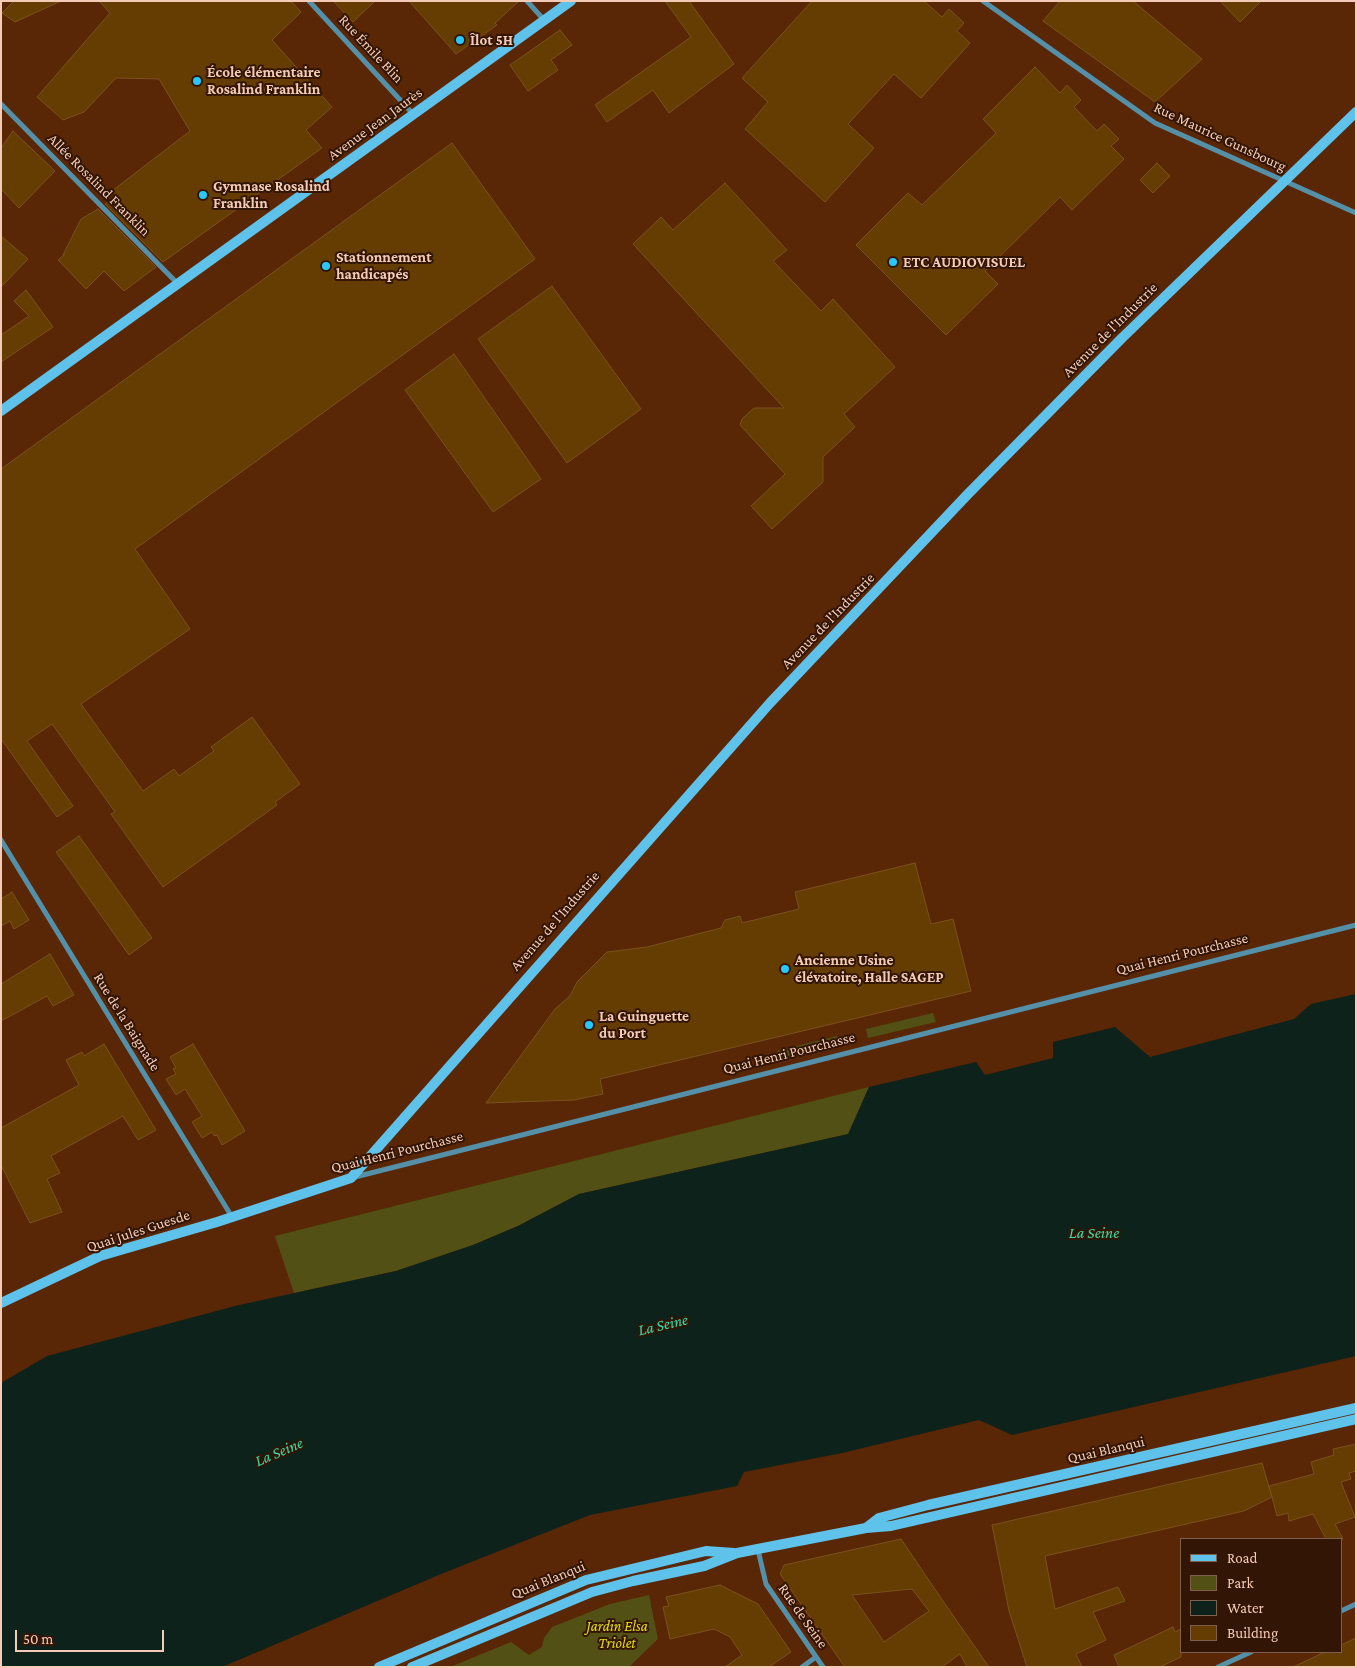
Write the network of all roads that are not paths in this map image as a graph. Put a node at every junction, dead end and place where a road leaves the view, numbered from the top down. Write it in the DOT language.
graph roads {
  1 [pos="310,1"];
  2 [pos="527,1"];
  3 [pos="571,1"];
  4 [pos="983,1"];
  5 [pos="545,21"];
  6 [pos="1,104"];
  7 [pos="1356,112"];
  8 [pos="414,115"];
  9 [pos="1286,182"];
  10 [pos="1356,213"];
  11 [pos="179,284"];
  12 [pos="1,411"];
  13 [pos="1,840"];
  14 [pos="1356,925"];
  15 [pos="351,1178"];
  16 [pos="232,1217"];
  17 [pos="1,1303"];
  18 [pos="1356,1408"];
  19 [pos="1356,1420"];
  20 [pos="866,1528"];
  21 [pos="758,1550"];
  22 [pos="737,1553"];
  23 [pos="1356,1604"];
  24 [pos="1342,1611"];
  25 [pos="1249,1653"];
  26 [pos="816,1657"];
  27 [pos="379,1667"];
  28 [pos="412,1667"];
  29 [pos="802,1667"];
  30 [pos="823,1667"];
  31 [pos="1218,1667"];
  1 -- 8 [label="street, Rue Émile Blin"];
  2 -- 5 [label="street"];
  3 -- 5 [label="main road, Avenue Jean Jaurès"];
  4 -- 9 [label="street, Rue Maurice Gunsbourg"];
  5 -- 8 [label="main road, Avenue Jean Jaurès"];
  6 -- 11 [label="street, Allée Rosalind Franklin"];
  7 -- 9 [label="main road, Avenue de l'Industrie"];
  8 -- 11 [label="main road, Avenue Jean Jaurès"];
  9 -- 10 [label="street, Rue Maurice Gunsbourg"];
  9 -- 15 [label="main road, Avenue de l'Industrie"];
  11 -- 12 [label="main road, Avenue Jean Jaurès"];
  13 -- 16 [label="street, Rue de la Baignade"];
  14 -- 15 [label="street, Quai Henri Pourchasse"];
  15 -- 16 [label="main road, Quai Henri Pourchasse"];
  16 -- 17 [label="main road, Quai Jules Guesde"];
  18 -- 20 [label="main road, Quai Blanqui"];
  19 -- 20 [label="main road, Quai Blanqui"];
  20 -- 21 [label="main road, Quai Blanqui"];
  21 -- 22 [label="main road, Quai Blanqui"];
  21 -- 26 [label="street, Rue de Seine"];
  22 -- 27 [label="main road, Quai Blanqui"];
  22 -- 28 [label="main road, Quai Blanqui"];
  23 -- 24 [label="street"];
  25 -- 31 [label="street"];
  26 -- 29 [label="street"];
  26 -- 30 [label="street, Rue de Seine"];
}
